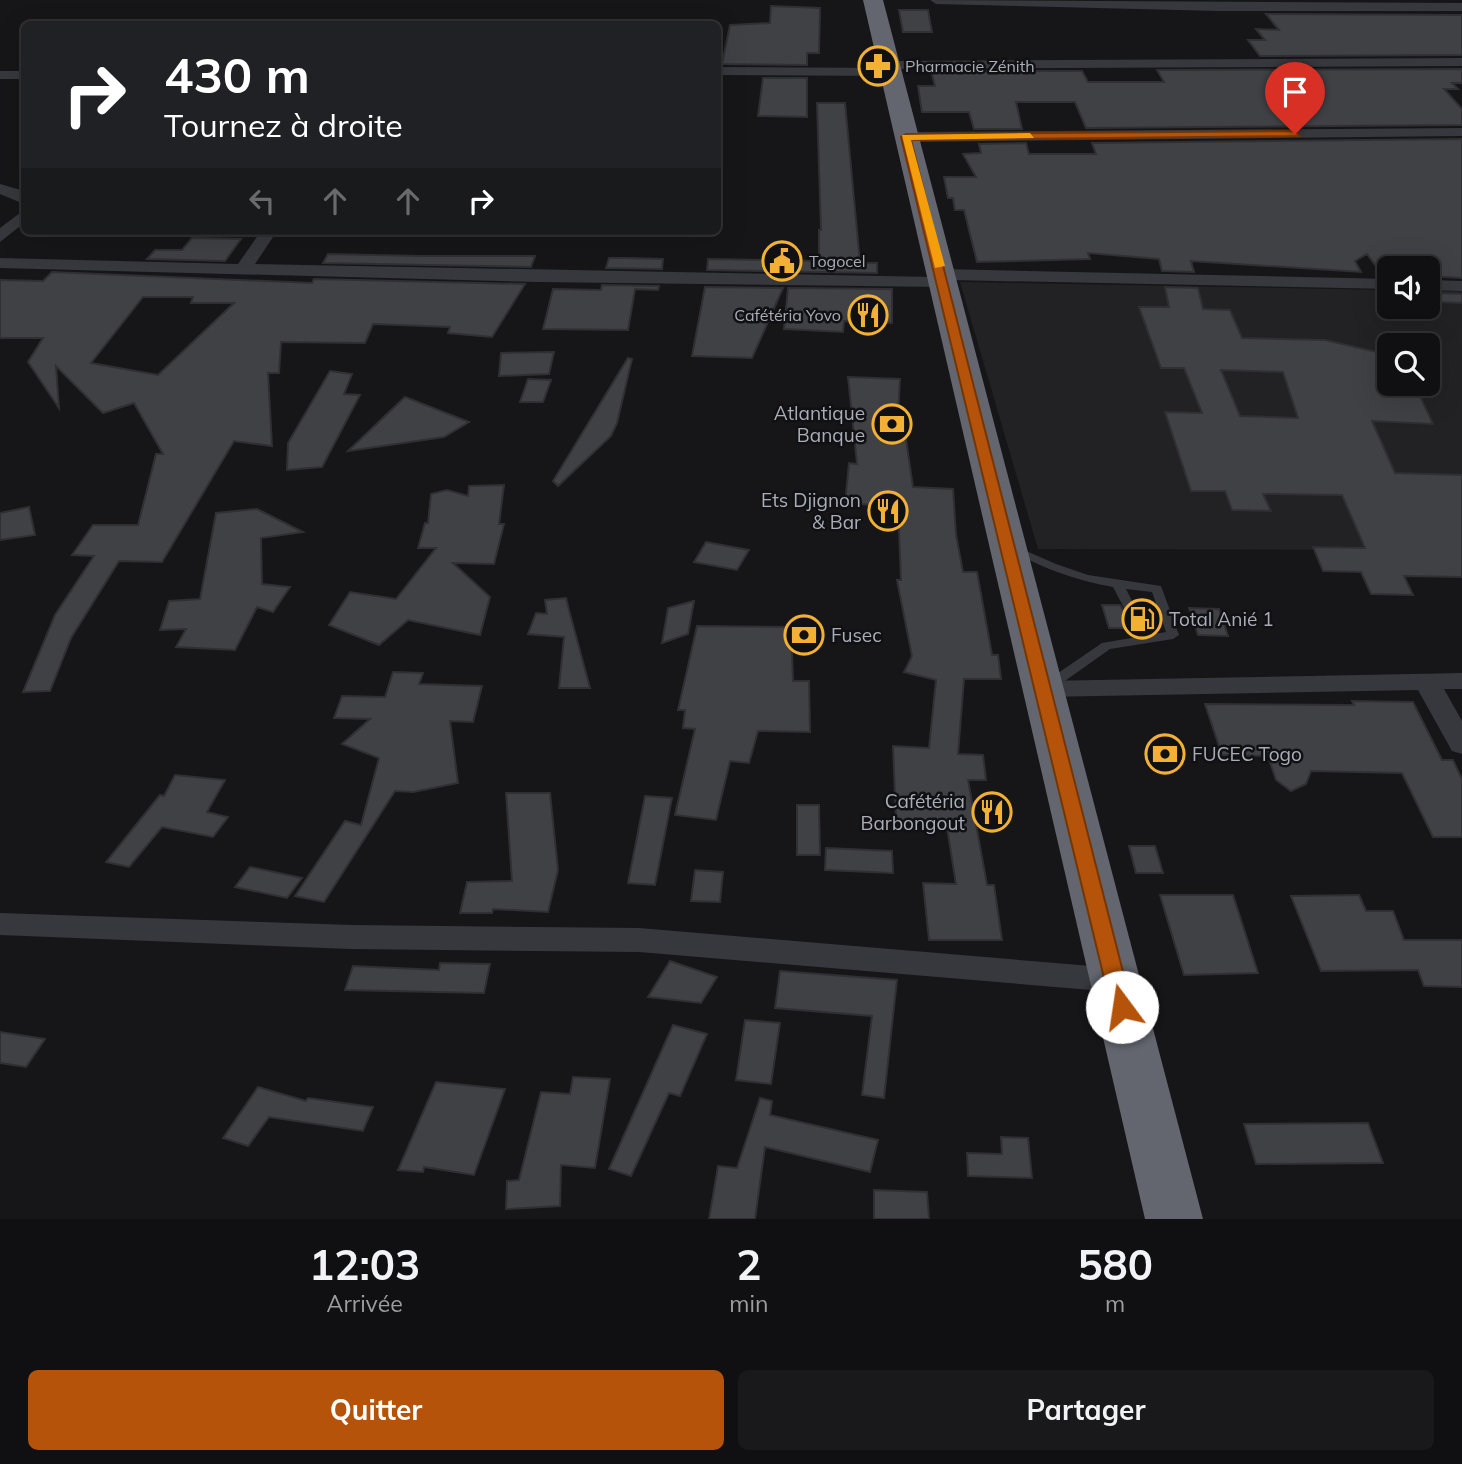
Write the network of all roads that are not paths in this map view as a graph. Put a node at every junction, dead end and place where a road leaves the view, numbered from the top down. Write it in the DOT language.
graph roads {
  1 [pos="873,0"];
  2 [pos="936,0"];
  3 [pos="1216,3"];
  4 [pos="1435,3"];
  5 [pos="1462,7"];
  6 [pos="1454,21"];
  7 [pos="1462,62"];
  8 [pos="890,69"];
  9 [pos="721,71"];
  10 [pos="0,75"];
  11 [pos="21,75"];
  12 [pos="1462,132"];
  13 [pos="906,137"];
  14 [pos="0,189"];
  15 [pos="21,196"];
  16 [pos="21,218"];
  17 [pos="267,235"];
  18 [pos="0,237"];
  19 [pos="0,263"];
  20 [pos="243,269"];
  21 [pos="942,278"];
  22 [pos="1377,284"];
  23 [pos="1440,285"];
  24 [pos="1462,286"];
  25 [pos="1009,546"];
  26 [pos="1118,586"];
  27 [pos="1128,606"];
  28 [pos="1427,681"];
  29 [pos="1462,681"];
  30 [pos="1044,690"];
  31 [pos="1462,745"];
  32 [pos="0,924"];
  33 [pos="1115,980"];
  34 [pos="1174,1219"];
  1 -- 8 [label="highway"];
  2 -- 3 [label="street"];
  3 -- 4 [label="street"];
  4 -- 5 [label="street"];
  4 -- 6 [label="street"];
  7 -- 8 [label="street"];
  8 -- 9 [label="street"];
  8 -- 13 [label="highway"];
  10 -- 11 [label="street"];
  12 -- 13 [label="street"];
  13 -- 21 [label="highway"];
  14 -- 15 [label="street"];
  16 -- 18 [label="street"];
  17 -- 20 [label="street"];
  19 -- 20 [label="street"];
  20 -- 21 [label="street"];
  21 -- 22 [label="street"];
  21 -- 25 [label="highway"];
  23 -- 24 [label="street"];
  25 -- 26 [label="lane"];
  25 -- 30 [label="highway"];
  26 -- 27 [label="lane"];
  26 -- 30 [label="lane"];
  28 -- 29 [label="street"];
  28 -- 30 [label="street"];
  28 -- 31 [label="street"];
  30 -- 33 [label="highway"];
  32 -- 33 [label="street"];
  33 -- 34 [label="highway"];
}
